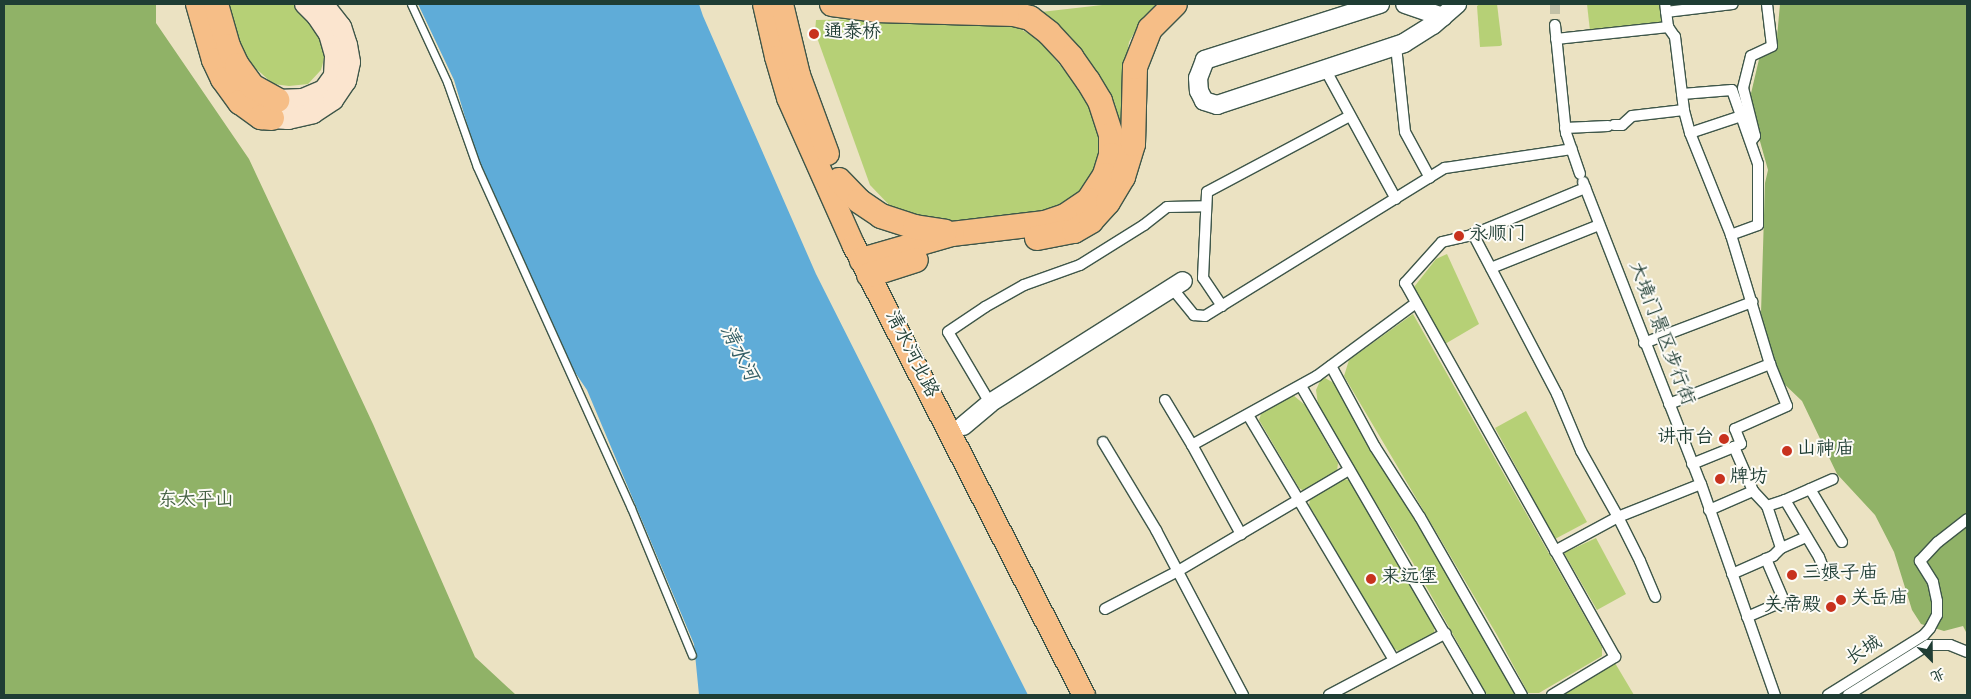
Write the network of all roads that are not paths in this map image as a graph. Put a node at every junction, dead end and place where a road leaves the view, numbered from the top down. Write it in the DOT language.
graph roads {
  1 [pos="198,4"];
  2 [pos="216,4"];
  3 [pos="410,4"];
  4 [pos="764,4"];
  5 [pos="782,4"];
  6 [pos="832,4"];
  7 [pos="1175,4"];
  8 [pos="1380,4"];
  9 [pos="1405,4"];
  10 [pos="1457,4"];
  11 [pos="1732,4"];
  12 [pos="1767,4"];
  13 [pos="314,5"];
  14 [pos="1666,8"];
  15 [pos="1443,16"];
  16 [pos="1555,25"];
  17 [pos="1668,26"];
  18 [pos="1556,40"];
  19 [pos="1396,46"];
  20 [pos="1324,70"];
  21 [pos="1743,88"];
  22 [pos="1732,90"];
  23 [pos="1682,94"];
  24 [pos="274,109"];
  25 [pos="1684,110"];
  26 [pos="1350,116"];
  27 [pos="1741,116"];
  28 [pos="1566,128"];
  29 [pos="1690,132"];
  30 [pos="1751,143"];
  31 [pos="1572,149"];
  32 [pos="1430,178"];
  33 [pos="839,180"];
  34 [pos="1583,181"];
  35 [pos="1396,199"];
  36 [pos="1206,206"];
  37 [pos="1599,225"];
  38 [pos="952,234"];
  39 [pos="1473,234"];
  40 [pos="1731,235"];
  41 [pos="872,266"];
  42 [pos="1491,268"];
  43 [pos="1178,285"];
  44 [pos="1416,302"];
  45 [pos="1752,302"];
  46 [pos="1222,306"];
  47 [pos="1644,343"];
  48 [pos="1770,364"];
  49 [pos="1331,366"];
  50 [pos="1301,386"];
  51 [pos="1165,400"];
  52 [pos="990,403"];
  53 [pos="1669,404"];
  54 [pos="1248,415"];
  55 [pos="963,426"];
  56 [pos="1103,442"];
  57 [pos="1192,445"];
  58 [pos="1734,447"];
  59 [pos="1692,464"];
  60 [pos="1349,470"];
  61 [pos="1833,479"];
  62 [pos="1700,484"];
  63 [pos="1810,489"];
  64 [pos="1753,492"];
  65 [pos="1299,500"];
  66 [pos="1785,500"];
  67 [pos="1767,506"];
  68 [pos="1709,510"];
  69 [pos="1618,517"];
  70 [pos="1967,519"];
  71 [pos="1242,534"];
  72 [pos="1806,536"];
  73 [pos="1842,542"];
  74 [pos="1781,548"];
  75 [pos="1555,550"];
  76 [pos="1766,559"];
  77 [pos="1178,571"];
  78 [pos="1732,574"];
  79 [pos="1826,575"];
  80 [pos="1654,597"];
  81 [pos="1105,609"];
  82 [pos="1747,617"];
  83 [pos="1446,633"];
  84 [pos="1967,652"];
  85 [pos="692,655"];
  86 [pos="1394,660"];
  87 [pos="1084,695"];
  88 [pos="1101,695"];
  89 [pos="1243,695"];
  90 [pos="1329,695"];
  91 [pos="1480,695"];
  92 [pos="1522,695"];
  93 [pos="1552,695"];
  94 [pos="1775,695"];
  95 [pos="1828,695"];
  96 [pos="1848,695"];
  1 -- 24 [label="highway"];
  2 -- 24 [label="highway"];
  3 -- 85 [label="lane"];
  4 -- 41 [label="main road, 清水河北路"];
  5 -- 33 [label="main road, 清水河北路"];
  6 -- 38 [label="highway"];
  7 -- 41 [label="highway"];
  8 -- 20 [label="street"];
  9 -- 15 [label="street"];
  10 -- 15 [label="street"];
  11 -- 14 [label="street"];
  12 -- 21 [label="street"];
  13 -- 24 [label="main road"];
  14 -- 17 [label="street"];
  15 -- 19 [label="street"];
  16 -- 18 [label="street, 大境门景区步行街"];
  17 -- 18 [label="street"];
  17 -- 23 [label="street"];
  18 -- 28 [label="street, 大境门景区步行街"];
  19 -- 20 [label="street"];
  19 -- 32 [label="street"];
  20 -- 26 [label="street"];
  21 -- 22 [label="street"];
  21 -- 30 [label="street"];
  22 -- 23 [label="street"];
  22 -- 27 [label="street"];
  23 -- 25 [label="street"];
  25 -- 28 [label="street"];
  25 -- 29 [label="street"];
  26 -- 35 [label="street"];
  26 -- 36 [label="street"];
  27 -- 29 [label="street"];
  27 -- 30 [label="street"];
  28 -- 31 [label="street, 大境门景区步行街"];
  29 -- 40 [label="street"];
  30 -- 40 [label="street"];
  31 -- 32 [label="street"];
  31 -- 34 [label="street, 大境门景区步行街"];
  32 -- 35 [label="street"];
  33 -- 38 [label="highway"];
  33 -- 41 [label="main road, 清水河北路"];
  34 -- 37 [label="street, 大境门景区步行街"];
  34 -- 39 [label="street"];
  35 -- 46 [label="street"];
  36 -- 46 [label="street"];
  36 -- 52 [label="street"];
  37 -- 42 [label="street"];
  37 -- 47 [label="street, 大境门景区步行街"];
  38 -- 41 [label="highway"];
  39 -- 42 [label="street"];
  39 -- 44 [label="street"];
  40 -- 45 [label="street"];
  41 -- 55 [label="main road, 清水河北路"];
  41 -- 87 [label="main road, 清水河北路"];
  42 -- 69 [label="street"];
  43 -- 46 [label="street"];
  43 -- 52 [label="street"];
  44 -- 49 [label="street"];
  44 -- 75 [label="street"];
  45 -- 47 [label="street"];
  45 -- 48 [label="street"];
  47 -- 53 [label="street, 大境门景区步行街"];
  48 -- 53 [label="street"];
  48 -- 58 [label="street"];
  49 -- 50 [label="street"];
  49 -- 92 [label="street"];
  50 -- 54 [label="street"];
  50 -- 60 [label="street"];
  51 -- 57 [label="street"];
  52 -- 55 [label="street"];
  53 -- 59 [label="street, 大境门景区步行街"];
  54 -- 57 [label="street"];
  54 -- 65 [label="street"];
  55 -- 88 [label="main road, 清水河北路"];
  56 -- 77 [label="street"];
  57 -- 71 [label="street"];
  58 -- 59 [label="street"];
  58 -- 64 [label="street"];
  59 -- 62 [label="street, 大境门景区步行街"];
  60 -- 65 [label="street"];
  60 -- 83 [label="street"];
  61 -- 63 [label="street"];
  62 -- 68 [label="street, 大境门景区步行街"];
  62 -- 69 [label="street"];
  63 -- 66 [label="street"];
  63 -- 73 [label="street"];
  64 -- 67 [label="street"];
  64 -- 68 [label="street"];
  65 -- 71 [label="street"];
  65 -- 86 [label="street"];
  66 -- 67 [label="street"];
  66 -- 72 [label="street"];
  67 -- 74 [label="street"];
  68 -- 78 [label="street, 大境门景区步行街"];
  69 -- 75 [label="street"];
  69 -- 80 [label="street"];
  70 -- 95 [label="street, 长城"];
  71 -- 77 [label="street"];
  72 -- 74 [label="street"];
  72 -- 79 [label="street"];
  74 -- 76 [label="street"];
  75 -- 93 [label="street"];
  76 -- 78 [label="street"];
  76 -- 82 [label="street"];
  77 -- 81 [label="street"];
  77 -- 89 [label="street"];
  78 -- 82 [label="street, 大境门景区步行街"];
  82 -- 94 [label="street, 大境门景区步行街"];
  83 -- 86 [label="street"];
  83 -- 91 [label="street"];
  84 -- 96 [label="street"];
  86 -- 90 [label="street"];
}
